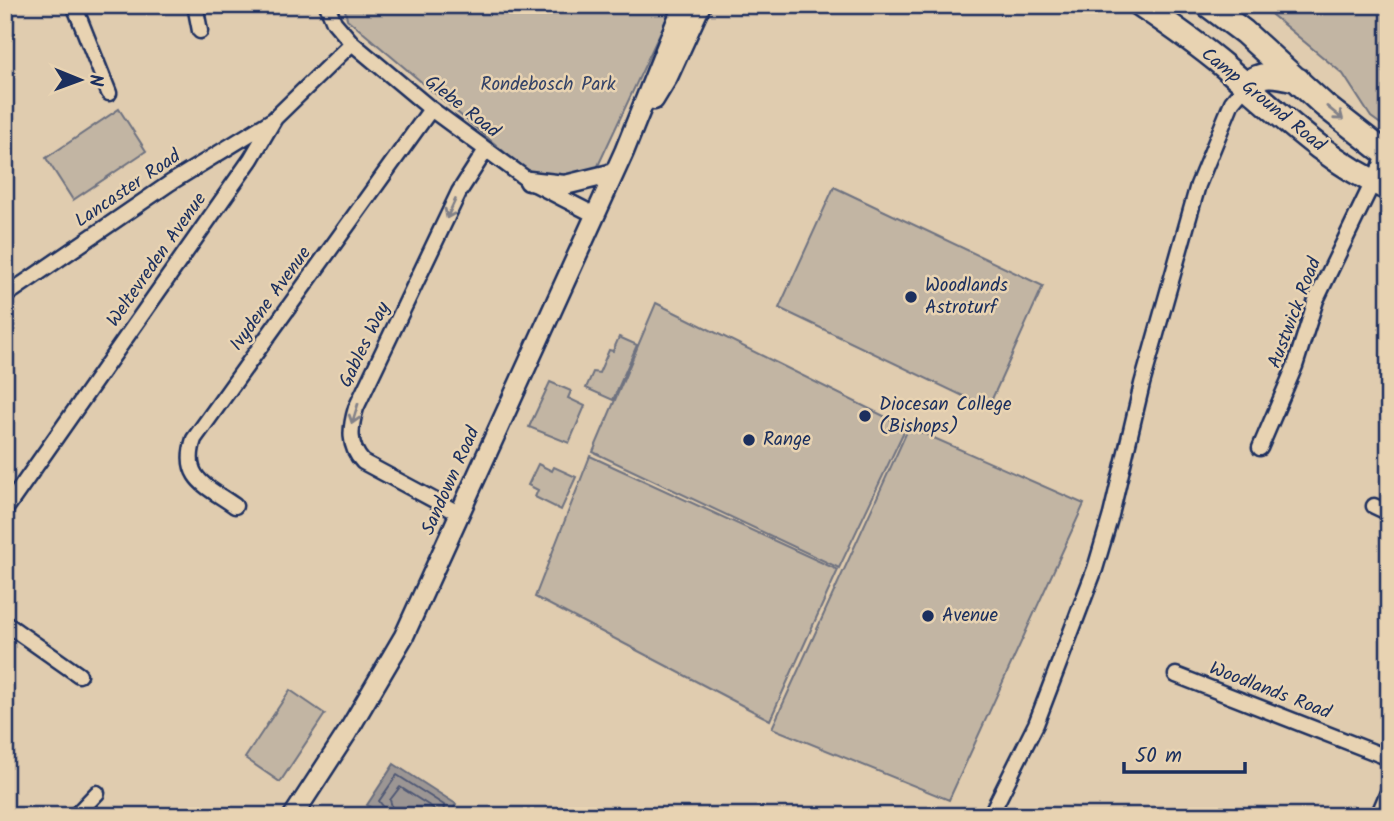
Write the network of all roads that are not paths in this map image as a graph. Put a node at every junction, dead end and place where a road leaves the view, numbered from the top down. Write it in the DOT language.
graph roads {
  1 [pos="74,5"];
  2 [pos="195,5"];
  3 [pos="327,5"];
  4 [pos="683,5"];
  5 [pos="701,5"];
  6 [pos="1141,5"];
  7 [pos="1208,5"];
  8 [pos="200,31"];
  9 [pos="1244,33"];
  10 [pos="352,43"];
  11 [pos="1298,80"];
  12 [pos="1246,85"];
  13 [pos="109,93"];
  14 [pos="431,109"];
  15 [pos="275,118"];
  16 [pos="486,150"];
  17 [pos="624,152"];
  18 [pos="1387,155"];
  19 [pos="614,173"];
  20 [pos="529,181"];
  21 [pos="1381,186"];
  22 [pos="595,215"];
  23 [pos="5,296"];
  24 [pos="1261,448"];
  25 [pos="235,506"];
  26 [pos="1374,506"];
  27 [pos="5,510"];
  28 [pos="1389,513"];
  29 [pos="460,514"];
  30 [pos="5,624"];
  31 [pos="79,675"];
  32 [pos="1175,675"];
  33 [pos="1389,758"];
  34 [pos="1389,790"];
  35 [pos="97,793"];
  36 [pos="75,816"];
  37 [pos="293,816"];
  38 [pos="990,816"];
  39 [pos="1378,816"];
  1 -- 13 [label="street"];
  2 -- 8 [label="street"];
  3 -- 10 [label="street, Glebe Road"];
  4 -- 17 [label="street, Sandown Road"];
  5 -- 17 [label="street, Sandown Road"];
  6 -- 12 [label="main road, Camp Ground Road"];
  7 -- 9 [label="main road, Camp Ground Road"];
  9 -- 11 [label="main road, Camp Ground Road"];
  9 -- 12 [label="main road"];
  10 -- 14 [label="street, Glebe Road"];
  10 -- 15 [label="street, Weltevreden Avenue"];
  11 -- 12 [label="main road"];
  11 -- 18 [label="main road, Camp Ground Road, one-way"];
  12 -- 21 [label="main road, Camp Ground Road"];
  12 -- 38 [label="street"];
  14 -- 16 [label="street, Glebe Road"];
  14 -- 25 [label="street, Ivydene Avenue"];
  15 -- 23 [label="street, Lancaster Road"];
  15 -- 27 [label="street, Weltevreden Avenue"];
  16 -- 20 [label="street, Glebe Road"];
  16 -- 29 [label="street, Gables Way, one-way"];
  17 -- 19 [label="street, Sandown Road"];
  18 -- 21 [label="street, Austwick Road"];
  19 -- 20 [label="street"];
  19 -- 22 [label="street, Sandown Road"];
  20 -- 22 [label="street, Glebe Road"];
  21 -- 24 [label="street, Austwick Road"];
  22 -- 29 [label="street, Sandown Road"];
  26 -- 28 [label="street"];
  29 -- 37 [label="street, Sandown Road"];
  30 -- 31 [label="street"];
  32 -- 33 [label="street, Woodlands Road"];
  34 -- 39 [label="street"];
  35 -- 36 [label="street"];
}
